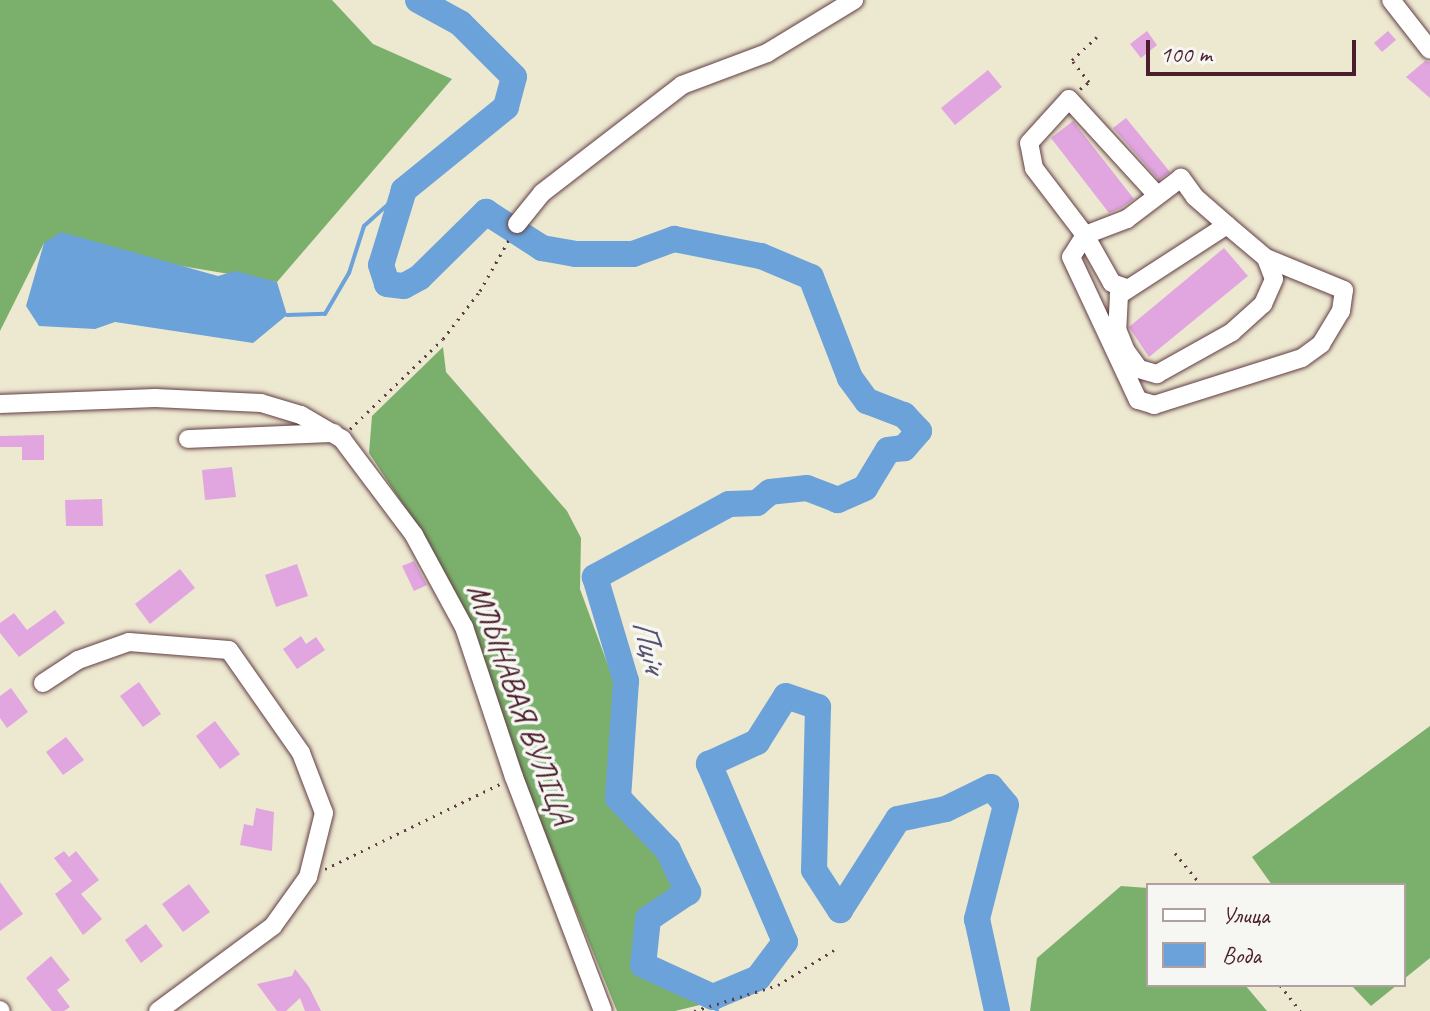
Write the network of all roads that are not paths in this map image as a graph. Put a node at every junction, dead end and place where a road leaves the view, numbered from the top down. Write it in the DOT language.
graph roads {
  1 [pos="854,0"];
  2 [pos="1391,0"];
  3 [pos="1430,50"];
  4 [pos="1157,195"];
  5 [pos="1227,225"];
  6 [pos="515,228"];
  7 [pos="1085,235"];
  8 [pos="1266,258"];
  9 [pos="1126,288"];
  10 [pos="0,404"];
  11 [pos="338,436"];
  12 [pos="188,439"];
  13 [pos="43,683"];
  14 [pos="158,1011"];
  15 [pos="603,1011"];
  1 -- 6 [label="street"];
  2 -- 3 [label="street"];
  4 -- 5 [label="street"];
  4 -- 7 [label="street"];
  4 -- 7 [label="street"];
  5 -- 8 [label="street"];
  5 -- 9 [label="street"];
  7 -- 8 [label="street"];
  7 -- 9 [label="street"];
  8 -- 9 [label="street"];
  10 -- 11 [label="street"];
  11 -- 12 [label="street"];
  11 -- 15 [label="street, МЛЫНАВАЯ ВУЛІЦА"];
  13 -- 14 [label="street"];
}
